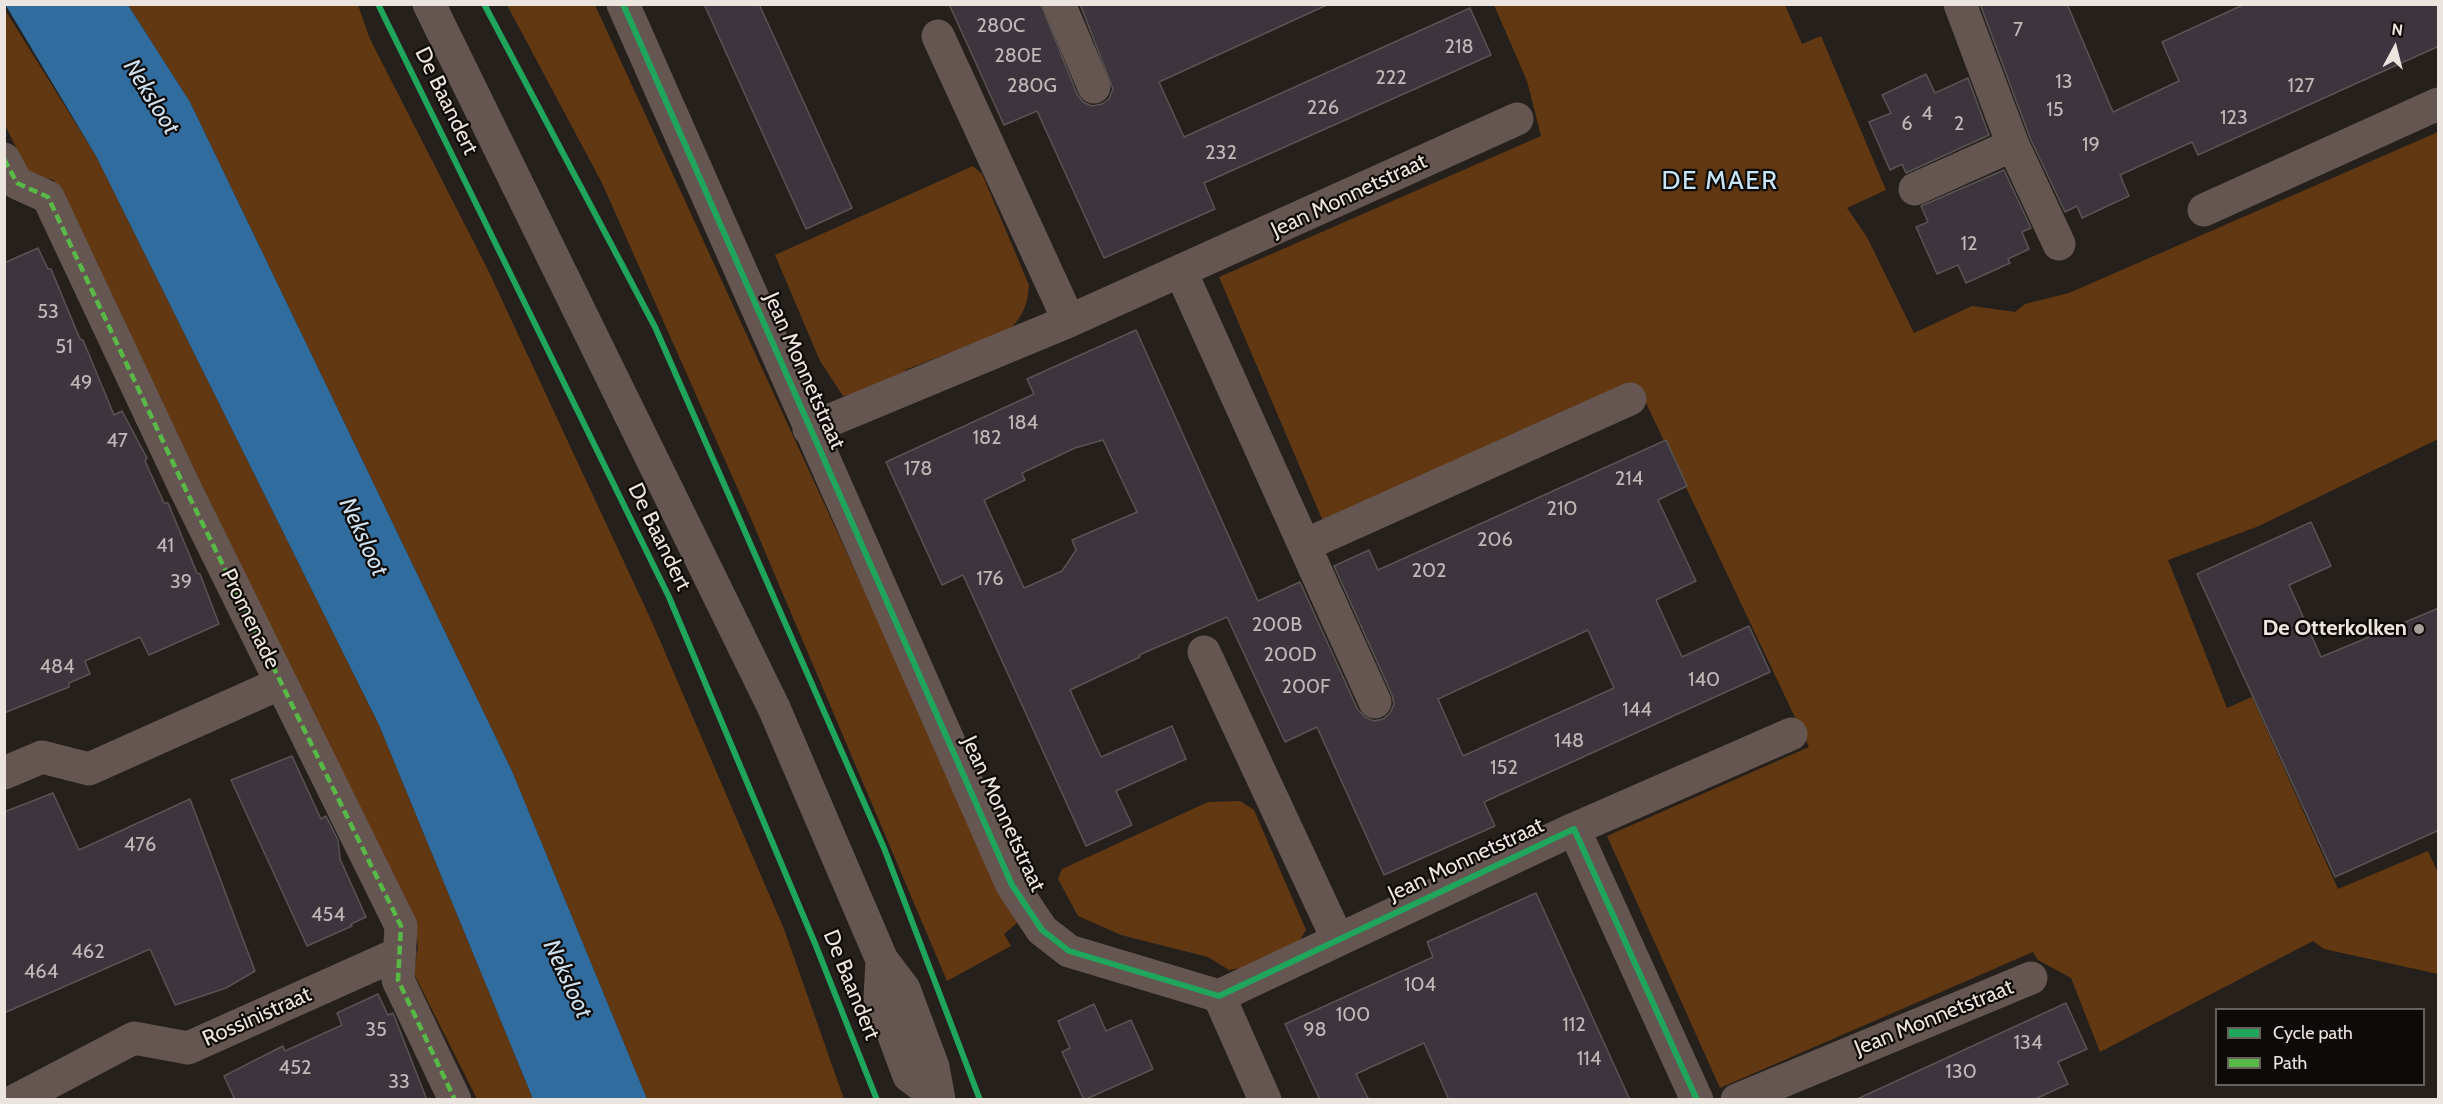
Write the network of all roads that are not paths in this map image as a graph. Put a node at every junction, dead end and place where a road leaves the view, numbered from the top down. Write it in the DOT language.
graph roads {
  1 [pos="429,4"];
  2 [pos="623,4"];
  3 [pos="1059,4"];
  4 [pos="1960,4"];
  5 [pos="938,36"];
  6 [pos="1094,87"];
  7 [pos="2439,104"];
  8 [pos="1517,119"];
  9 [pos="2013,145"];
  10 [pos="4,159"];
  11 [pos="1915,189"];
  12 [pos="2204,210"];
  13 [pos="2058,244"];
  14 [pos="1181,272"];
  15 [pos="1069,321"];
  16 [pos="1630,399"];
  17 [pos="809,429"];
  18 [pos="1305,545"];
  19 [pos="1204,652"];
  20 [pos="281,683"];
  21 [pos="1375,702"];
  22 [pos="1791,735"];
  23 [pos="4,773"];
  24 [pos="1574,829"];
  25 [pos="1338,940"];
  26 [pos="400,953"];
  27 [pos="2031,978"];
  28 [pos="1219,996"];
  29 [pos="938,1098"];
  30 [pos="16,1100"];
  31 [pos="455,1100"];
  32 [pos="1265,1100"];
  33 [pos="1697,1100"];
  34 [pos="1737,1100"];
  1 -- 29 [label="main road, De Baandert"];
  2 -- 17 [label="street, Jean Monnetstraat"];
  3 -- 6 [label="street"];
  4 -- 9 [label="street"];
  5 -- 15 [label="street"];
  7 -- 12 [label="street"];
  8 -- 14 [label="street, Jean Monnetstraat"];
  9 -- 11 [label="street"];
  9 -- 13 [label="street"];
  10 -- 20 [label="street, Promenade"];
  14 -- 15 [label="street, Jean Monnetstraat"];
  14 -- 18 [label="street"];
  15 -- 17 [label="street, Jean Monnetstraat"];
  16 -- 18 [label="street"];
  17 -- 28 [label="street, Jean Monnetstraat"];
  18 -- 21 [label="street"];
  19 -- 25 [label="street"];
  20 -- 23 [label="street"];
  20 -- 26 [label="street, Promenade"];
  22 -- 24 [label="street, Jean Monnetstraat"];
  24 -- 25 [label="street, Jean Monnetstraat"];
  24 -- 33 [label="street, Jean Monnetstraat"];
  25 -- 28 [label="street, Jean Monnetstraat"];
  26 -- 30 [label="street, Rossinistraat"];
  26 -- 31 [label="street, Promenade"];
  27 -- 34 [label="street, Jean Monnetstraat"];
  28 -- 32 [label="street"];
}
